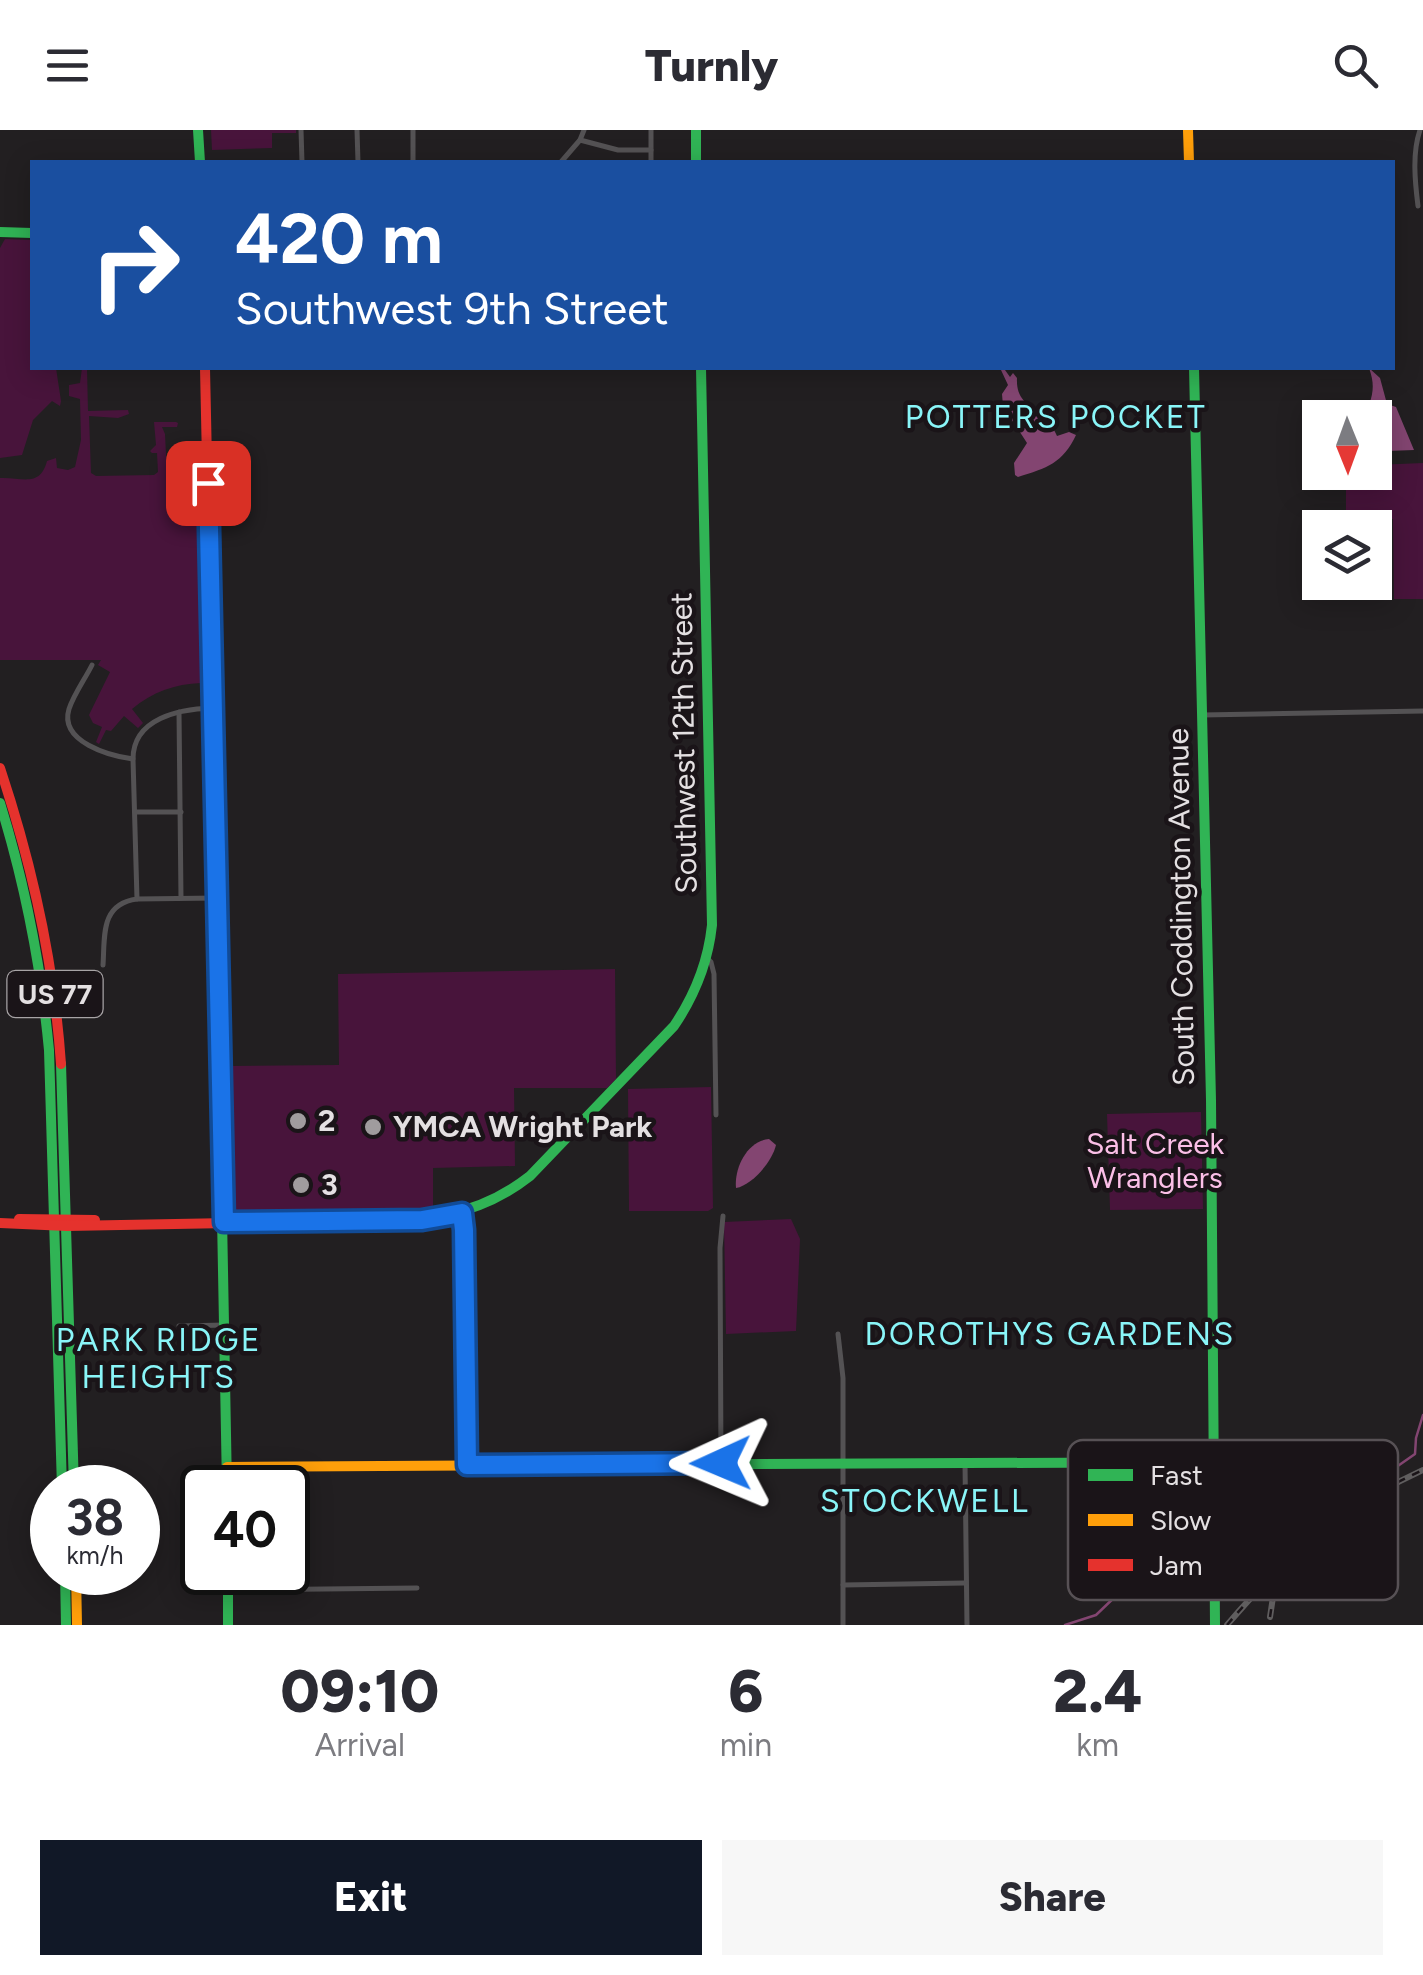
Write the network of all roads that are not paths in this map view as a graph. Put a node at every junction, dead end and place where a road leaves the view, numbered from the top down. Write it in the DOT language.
graph roads {
  1 [pos="200,130"];
  2 [pos="301,130"];
  3 [pos="357,130"];
  4 [pos="413,130"];
  5 [pos="584,130"];
  6 [pos="650,130"];
  7 [pos="696,130"];
  8 [pos="1188,130"];
  9 [pos="1420,130"];
  10 [pos="580,140"];
  11 [pos="651,150"];
  12 [pos="201,160"];
  13 [pos="302,160"];
  14 [pos="358,160"];
  15 [pos="413,160"];
  16 [pos="563,160"];
  17 [pos="651,160"];
  18 [pos="696,160"];
  19 [pos="1189,160"];
  20 [pos="1418,206"];
  21 [pos="0,232"];
  22 [pos="30,233"];
  23 [pos="205,370"];
  24 [pos="700,370"];
  25 [pos="1194,370"];
  26 [pos="92,664"];
  27 [pos="212,708"];
  28 [pos="1423,711"];
  29 [pos="179,712"];
  30 [pos="1202,714"];
  31 [pos="133,758"];
  32 [pos="0,768"];
  33 [pos="0,803"];
  34 [pos="134,812"];
  35 [pos="181,812"];
  36 [pos="181,898"];
  37 [pos="217,898"];
  38 [pos="137,899"];
  39 [pos="707,958"];
  40 [pos="103,965"];
  41 [pos="716,1115"];
  42 [pos="462,1213"];
  43 [pos="722,1216"];
  44 [pos="0,1222"];
  45 [pos="61,1222"];
  46 [pos="224,1222"];
  47 [pos="225,1325"];
  48 [pos="179,1326"];
  49 [pos="838,1334"];
  50 [pos="1214,1440"];
  51 [pos="966,1462"];
  52 [pos="1068,1462"];
  53 [pos="721,1463"];
  54 [pos="842,1463"];
  55 [pos="62,1465"];
  56 [pos="73,1465"];
  57 [pos="227,1465"];
  58 [pos="467,1465"];
  59 [pos="310,1466"];
  60 [pos="967,1582"];
  61 [pos="843,1584"];
  62 [pos="417,1588"];
  63 [pos="310,1589"];
  64 [pos="65,1595"];
  65 [pos="77,1595"];
  66 [pos="228,1595"];
  67 [pos="66,1625"];
  68 [pos="78,1625"];
  69 [pos="228,1625"];
  70 [pos="844,1625"];
  71 [pos="967,1625"];
  1 -- 12 [label="main road"];
  2 -- 13 [label="street"];
  3 -- 14 [label="street"];
  4 -- 15 [label="street"];
  5 -- 10 [label="street"];
  6 -- 11 [label="street"];
  7 -- 18 [label="main road"];
  8 -- 19 [label="main road"];
  9 -- 20 [label="street"];
  10 -- 11 [label="street"];
  10 -- 16 [label="street"];
  11 -- 17 [label="street"];
  21 -- 22 [label="main road"];
  23 -- 27 [label="main road"];
  24 -- 39 [label="main road, Southwest 12th Street"];
  25 -- 30 [label="main road, South Coddington Avenue"];
  26 -- 31 [label="street"];
  27 -- 29 [label="street"];
  27 -- 37 [label="main road"];
  28 -- 30 [label="street"];
  29 -- 31 [label="street"];
  29 -- 35 [label="street"];
  30 -- 50 [label="main road, South Coddington Avenue"];
  31 -- 34 [label="street"];
  32 -- 45 [label="main road, US 77"];
  33 -- 45 [label="main road, US 77"];
  34 -- 35 [label="street"];
  34 -- 38 [label="street"];
  35 -- 36 [label="street"];
  36 -- 37 [label="street"];
  36 -- 38 [label="street"];
  37 -- 46 [label="main road"];
  38 -- 40 [label="street"];
  39 -- 41 [label="street, Southwest 12th Street"];
  39 -- 42 [label="main road"];
  42 -- 46 [label="main road"];
  42 -- 58 [label="street"];
  43 -- 53 [label="street"];
  44 -- 45 [label="main road"];
  45 -- 46 [label="main road"];
  45 -- 55 [label="main road, US 77"];
  45 -- 56 [label="main road, US 77"];
  46 -- 47 [label="main road"];
  47 -- 48 [label="street"];
  47 -- 57 [label="main road"];
  49 -- 54 [label="street"];
  51 -- 52 [label="main road"];
  51 -- 54 [label="main road"];
  51 -- 60 [label="street"];
  53 -- 54 [label="main road"];
  53 -- 58 [label="main road"];
  54 -- 61 [label="street"];
  58 -- 59 [label="main road"];
  60 -- 61 [label="street"];
  60 -- 71 [label="street"];
  61 -- 70 [label="street"];
  62 -- 63 [label="street"];
  64 -- 67 [label="main road"];
  65 -- 68 [label="main road"];
  66 -- 69 [label="main road"];
}
